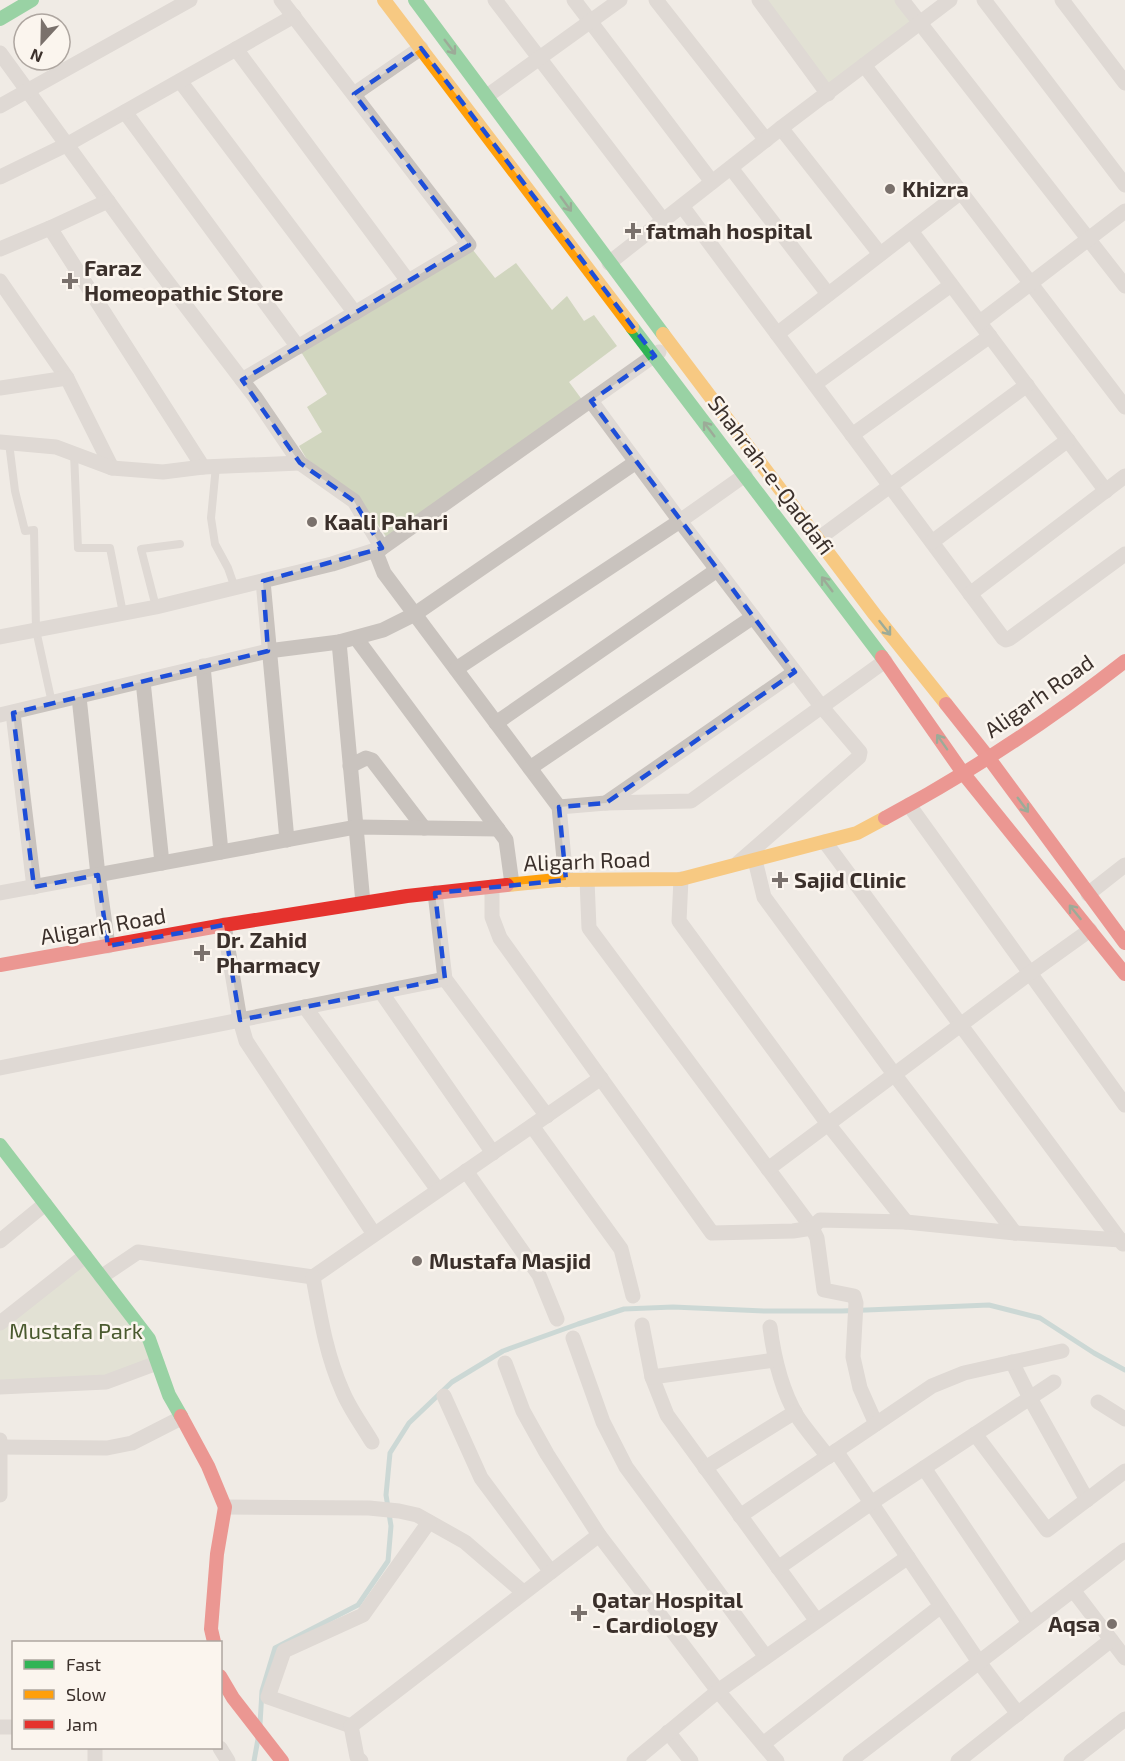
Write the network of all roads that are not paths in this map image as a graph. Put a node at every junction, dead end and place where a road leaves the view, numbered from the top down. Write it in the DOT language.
graph roads {
  1 [pos="32,0"];
  2 [pos="190,0"];
  3 [pos="281,0"];
  4 [pos="384,0"];
  5 [pos="415,0"];
  6 [pos="495,0"];
  7 [pos="574,0"];
  8 [pos="620,0"];
  9 [pos="656,0"];
  10 [pos="759,0"];
  11 [pos="902,0"];
  12 [pos="950,0"];
  13 [pos="984,0"];
  14 [pos="1062,0"];
  15 [pos="294,16"];
  16 [pos="0,19"];
  17 [pos="590,22"];
  18 [pos="920,23"];
  19 [pos="421,48"];
  20 [pos="236,49"];
  21 [pos="0,53"];
  22 [pos="540,58"];
  23 [pos="864,65"];
  24 [pos="180,81"];
  25 [pos="1125,83"];
  26 [pos="27,92"];
  27 [pos="354,94"];
  28 [pos="828,94"];
  29 [pos="487,96"];
  30 [pos="0,106"];
  31 [pos="125,112"];
  32 [pos="781,128"];
  33 [pos="766,140"];
  34 [pos="68,144"];
  35 [pos="731,168"];
  36 [pos="0,177"];
  37 [pos="712,182"];
  38 [pos="1125,185"];
  39 [pos="961,192"];
  40 [pos="108,201"];
  41 [pos="682,206"];
  42 [pos="1125,211"];
  43 [pos="663,220"];
  44 [pos="50,228"];
  45 [pos="911,231"];
  46 [pos="1088,239"];
  47 [pos="0,249"];
  48 [pos="880,255"];
  49 [pos="609,263"];
  50 [pos="0,281"];
  51 [pos="408,281"];
  52 [pos="1030,283"];
  53 [pos="951,285"];
  54 [pos="1125,286"];
  55 [pos="828,294"];
  56 [pos="355,313"];
  57 [pos="980,322"];
  58 [pos="777,334"];
  59 [pos="990,336"];
  60 [pos="672,344"];
  61 [pos="298,346"];
  62 [pos="655,356"];
  63 [pos="68,378"];
  64 [pos="242,380"];
  65 [pos="814,384"];
  66 [pos="1027,385"];
  67 [pos="0,388"];
  68 [pos="591,401"];
  69 [pos="1125,407"];
  70 [pos="852,435"];
  71 [pos="1068,440"];
  72 [pos="5,442"];
  73 [pos="74,453"];
  74 [pos="300,462"];
  75 [pos="636,462"];
  76 [pos="210,467"];
  77 [pos="112,468"];
  78 [pos="745,475"];
  79 [pos="1125,476"];
  80 [pos="890,486"];
  81 [pos="1106,491"];
  82 [pos="680,521"];
  83 [pos="818,539"];
  84 [pos="932,542"];
  85 [pos="180,544"];
  86 [pos="379,549"];
  87 [pos="1125,554"];
  88 [pos="717,570"];
  89 [pos="263,582"];
  90 [pos="235,588"];
  91 [pos="970,594"];
  92 [pos="156,607"];
  93 [pos="123,613"];
  94 [pos="415,614"];
  95 [pos="753,617"];
  96 [pos="36,630"];
  97 [pos="0,637"];
  98 [pos="356,638"];
  99 [pos="339,642"];
  100 [pos="268,651"];
  101 [pos="885,661"];
  102 [pos="1125,661"];
  103 [pos="203,666"];
  104 [pos="456,669"];
  105 [pos="795,672"];
  106 [pos="143,681"];
  107 [pos="79,697"];
  108 [pos="52,703"];
  109 [pos="821,706"];
  110 [pos="7,714"];
  111 [pos="496,723"];
  112 [pos="988,758"];
  113 [pos="350,766"];
  114 [pos="530,768"];
  115 [pos="963,773"];
  116 [pos="606,803"];
  117 [pos="909,805"];
  118 [pos="560,807"];
  119 [pos="356,827"];
  120 [pos="424,828"];
  121 [pos="498,829"];
  122 [pos="287,840"];
  123 [pos="825,842"];
  124 [pos="221,852"];
  125 [pos="755,860"];
  126 [pos="162,863"];
  127 [pos="736,865"];
  128 [pos="1125,865"];
  129 [pos="98,875"];
  130 [pos="681,879"];
  131 [pos="566,880"];
  132 [pos="587,880"];
  133 [pos="512,884"];
  134 [pos="34,887"];
  135 [pos="492,887"];
  136 [pos="0,893"];
  137 [pos="435,893"];
  138 [pos="1088,894"];
  139 [pos="363,903"];
  140 [pos="224,925"];
  141 [pos="1090,930"];
  142 [pos="1125,943"];
  143 [pos="108,946"];
  144 [pos="0,965"];
  145 [pos="1030,973"];
  146 [pos="1125,974"];
  147 [pos="445,979"];
  148 [pos="381,992"];
  149 [pos="305,1007"];
  150 [pos="240,1020"];
  151 [pos="960,1025"];
  152 [pos="0,1068"];
  153 [pos="894,1074"];
  154 [pos="601,1078"];
  155 [pos="1125,1105"];
  156 [pos="547,1116"];
  157 [pos="828,1124"];
  158 [pos="532,1126"];
  159 [pos="1,1148"];
  160 [pos="493,1153"];
  161 [pos="768,1169"];
  162 [pos="466,1171"];
  163 [pos="438,1190"];
  164 [pos="45,1204"];
  165 [pos="906,1222"];
  166 [pos="812,1228"];
  167 [pos="1015,1233"];
  168 [pos="374,1234"];
  169 [pos="0,1241"];
  170 [pos="1123,1243"];
  171 [pos="85,1256"];
  172 [pos="101,1277"];
  173 [pos="313,1277"];
  174 [pos="633,1296"];
  175 [pos="557,1319"];
  176 [pos="0,1323"];
  177 [pos="642,1325"];
  178 [pos="770,1327"];
  179 [pos="573,1338"];
  180 [pos="1062,1351"];
  181 [pos="775,1360"];
  182 [pos="1012,1362"];
  183 [pos="157,1363"];
  184 [pos="506,1363"];
  185 [pos="652,1377"];
  186 [pos="1054,1382"];
  187 [pos="0,1387"];
  188 [pos="444,1396"];
  189 [pos="1030,1398"];
  190 [pos="1098,1402"];
  191 [pos="795,1412"];
  192 [pos="181,1418"];
  193 [pos="1125,1419"];
  194 [pos="876,1424"];
  195 [pos="975,1434"];
  196 [pos="0,1440"];
  197 [pos="372,1442"];
  198 [pos="0,1447"];
  199 [pos="832,1454"];
  200 [pos="705,1468"];
  201 [pos="924,1468"];
  202 [pos="1125,1471"];
  203 [pos="0,1495"];
  204 [pos="1087,1500"];
  205 [pos="871,1503"];
  206 [pos="225,1507"];
  207 [pos="740,1516"];
  208 [pos="429,1522"];
  209 [pos="600,1535"];
  210 [pos="1125,1550"];
  211 [pos="908,1557"];
  212 [pos="778,1568"];
  213 [pos="551,1572"];
  214 [pos="1072,1590"];
  215 [pos="523,1593"];
  216 [pos="941,1606"];
  217 [pos="817,1621"];
  218 [pos="1029,1623"];
  219 [pos="1111,1640"];
  220 [pos="214,1641"];
  221 [pos="766,1657"];
  222 [pos="1125,1658"];
  223 [pos="979,1662"];
  224 [pos="222,1678"];
  225 [pos="718,1690"];
  226 [pos="1018,1714"];
  227 [pos="1125,1719"];
  228 [pos="351,1726"];
  229 [pos="668,1732"];
  230 [pos="763,1744"];
  231 [pos="1091,1755"];
  232 [pos="282,1761"];
  233 [pos="361,1761"];
  234 [pos="634,1761"];
  235 [pos="690,1761"];
  236 [pos="777,1761"];
  237 [pos="850,1761"];
  238 [pos="958,1761"];
  239 [pos="1071,1761"];
  1 -- 16 [label="main road"];
  2 -- 26 [label="street"];
  3 -- 15 [label="street"];
  4 -- 19 [label="main road, Shahrah-e-Qaddafi"];
  5 -- 29 [label="main road, Shahrah-e-Qaddafi, one-way"];
  6 -- 22 [label="street"];
  7 -- 17 [label="street"];
  8 -- 17 [label="street"];
  9 -- 33 [label="street"];
  10 -- 28 [label="street"];
  11 -- 18 [label="street"];
  12 -- 18 [label="street"];
  13 -- 38 [label="street"];
  14 -- 25 [label="street"];
  15 -- 20 [label="street"];
  15 -- 27 [label="street"];
  17 -- 22 [label="street"];
  17 -- 37 [label="street"];
  18 -- 23 [label="street"];
  18 -- 46 [label="street"];
  19 -- 27 [label="street"];
  19 -- 62 [label="main road, Shahrah-e-Qaddafi"];
  20 -- 24 [label="street"];
  20 -- 51 [label="street"];
  21 -- 26 [label="street"];
  22 -- 29 [label="street"];
  22 -- 43 [label="street"];
  23 -- 28 [label="street"];
  23 -- 39 [label="street"];
  24 -- 31 [label="street"];
  24 -- 56 [label="street"];
  26 -- 30 [label="street"];
  26 -- 34 [label="street"];
  27 -- 51 [label="street"];
  28 -- 32 [label="street"];
  29 -- 49 [label="main road, Shahrah-e-Qaddafi, one-way"];
  31 -- 34 [label="street"];
  31 -- 61 [label="street"];
  32 -- 33 [label="street"];
  32 -- 48 [label="street"];
  33 -- 35 [label="street"];
  34 -- 36 [label="street"];
  34 -- 40 [label="street"];
  35 -- 37 [label="street"];
  35 -- 55 [label="street"];
  37 -- 41 [label="street"];
  39 -- 45 [label="street"];
  39 -- 52 [label="street"];
  40 -- 44 [label="street"];
  40 -- 64 [label="street"];
  41 -- 43 [label="street"];
  41 -- 58 [label="street"];
  42 -- 46 [label="street"];
  43 -- 49 [label="street"];
  44 -- 47 [label="street"];
  44 -- 76 [label="street"];
  45 -- 48 [label="street"];
  45 -- 53 [label="street"];
  46 -- 52 [label="street"];
  46 -- 54 [label="street"];
  48 -- 55 [label="street"];
  49 -- 60 [label="main road, Shahrah-e-Qaddafi"];
  50 -- 63 [label="street"];
  51 -- 56 [label="street"];
  52 -- 57 [label="street"];
  52 -- 69 [label="street"];
  53 -- 57 [label="street"];
  53 -- 65 [label="street"];
  55 -- 58 [label="street"];
  56 -- 61 [label="street"];
  57 -- 59 [label="street"];
  58 -- 65 [label="street"];
  59 -- 66 [label="street"];
  59 -- 70 [label="street"];
  60 -- 62 [label="street"];
  60 -- 83 [label="main road, Shahrah-e-Qaddafi"];
  61 -- 64 [label="street"];
  62 -- 68 [label="street"];
  78 -- 62 [label="main road, Shahrah-e-Qaddafi, one-way"];
  63 -- 67 [label="street"];
  63 -- 77 [label="street"];
  64 -- 74 [label="street"];
  65 -- 70 [label="street"];
  66 -- 71 [label="street"];
  66 -- 80 [label="street"];
  68 -- 75 [label="street"];
  68 -- 86 [label="street"];
  70 -- 80 [label="street"];
  71 -- 81 [label="street"];
  71 -- 84 [label="street"];
  72 -- 73 [label="street"];
  72 -- 96 [label="lane"];
  73 -- 77 [label="street"];
  73 -- 93 [label="lane"];
  74 -- 76 [label="street"];
  74 -- 86 [label="street"];
  75 -- 82 [label="street"];
  75 -- 94 [label="street"];
  76 -- 77 [label="street"];
  76 -- 90 [label="lane"];
  78 -- 82 [label="street"];
  101 -- 78 [label="main road, Shahrah-e-Qaddafi, one-way"];
  79 -- 81 [label="street"];
  80 -- 83 [label="street"];
  80 -- 84 [label="street"];
  81 -- 91 [label="street"];
  82 -- 88 [label="street"];
  82 -- 104 [label="street"];
  83 -- 112 [label="main road, Shahrah-e-Qaddafi, one-way"];
  84 -- 91 [label="street"];
  85 -- 92 [label="lane"];
  86 -- 89 [label="street"];
  86 -- 94 [label="street"];
  87 -- 91 [label="street"];
  88 -- 95 [label="street"];
  88 -- 111 [label="street"];
  89 -- 90 [label="street"];
  89 -- 100 [label="street"];
  90 -- 92 [label="street"];
  92 -- 93 [label="street"];
  93 -- 96 [label="street"];
  94 -- 98 [label="street"];
  94 -- 104 [label="street"];
  95 -- 105 [label="street"];
  95 -- 114 [label="street"];
  96 -- 97 [label="street"];
  96 -- 108 [label="lane"];
  98 -- 99 [label="street"];
  98 -- 121 [label="street"];
  99 -- 100 [label="street"];
  99 -- 113 [label="street"];
  100 -- 103 [label="street"];
  100 -- 122 [label="street"];
  101 -- 109 [label="street"];
  115 -- 101 [label="main road, Shahrah-e-Qaddafi, one-way"];
  102 -- 112 [label="main road, Aligarh Road"];
  103 -- 106 [label="street"];
  103 -- 124 [label="street"];
  104 -- 111 [label="street"];
  105 -- 109 [label="street"];
  105 -- 116 [label="street"];
  106 -- 107 [label="street"];
  106 -- 126 [label="street"];
  107 -- 108 [label="street"];
  107 -- 129 [label="street"];
  108 -- 110 [label="street"];
  109 -- 116 [label="street"];
  109 -- 127 [label="street"];
  110 -- 134 [label="street"];
  111 -- 114 [label="street"];
  112 -- 115 [label="main road, Aligarh Road"];
  112 -- 138 [label="main road, Shahrah-e-Qaddafi, one-way"];
  113 -- 119 [label="street"];
  113 -- 120 [label="street"];
  114 -- 118 [label="street"];
  115 -- 117 [label="main road, Aligarh Road"];
  141 -- 115 [label="main road, Shahrah-e-Qaddafi, one-way"];
  116 -- 118 [label="street"];
  117 -- 123 [label="main road, Aligarh Road"];
  117 -- 145 [label="street"];
  118 -- 131 [label="street"];
  119 -- 120 [label="street"];
  119 -- 122 [label="street"];
  119 -- 139 [label="street"];
  120 -- 121 [label="street"];
  121 -- 133 [label="street"];
  122 -- 124 [label="street"];
  123 -- 125 [label="main road, Aligarh Road"];
  123 -- 151 [label="street"];
  124 -- 126 [label="street"];
  125 -- 127 [label="main road, Aligarh Road"];
  125 -- 153 [label="street"];
  126 -- 129 [label="street"];
  127 -- 130 [label="main road, Aligarh Road"];
  128 -- 138 [label="street"];
  129 -- 134 [label="street"];
  129 -- 143 [label="street"];
  130 -- 132 [label="main road, Aligarh Road"];
  130 -- 157 [label="street"];
  131 -- 132 [label="main road, Aligarh Road"];
  131 -- 133 [label="main road, Aligarh Road"];
  132 -- 161 [label="street"];
  133 -- 135 [label="main road, Aligarh Road"];
  134 -- 136 [label="street"];
  135 -- 137 [label="main road, Aligarh Road"];
  135 -- 154 [label="street"];
  137 -- 139 [label="main road, Aligarh Road"];
  137 -- 147 [label="street"];
  138 -- 142 [label="main road, Shahrah-e-Qaddafi"];
  139 -- 140 [label="main road, Aligarh Road"];
  140 -- 143 [label="main road, Aligarh Road"];
  140 -- 150 [label="street"];
  141 -- 145 [label="street"];
  141 -- 146 [label="main road, Shahrah-e-Qaddafi"];
  143 -- 144 [label="main road, Aligarh Road"];
  145 -- 151 [label="street"];
  145 -- 155 [label="street"];
  147 -- 148 [label="street"];
  147 -- 156 [label="street"];
  148 -- 149 [label="street"];
  148 -- 160 [label="street"];
  149 -- 150 [label="street"];
  149 -- 163 [label="street"];
  150 -- 152 [label="street"];
  150 -- 168 [label="street"];
  151 -- 153 [label="street"];
  151 -- 170 [label="street"];
  153 -- 157 [label="street"];
  153 -- 167 [label="street"];
  154 -- 156 [label="street"];
  154 -- 166 [label="street"];
  156 -- 158 [label="street"];
  157 -- 161 [label="street"];
  157 -- 165 [label="street"];
  158 -- 160 [label="street"];
  158 -- 174 [label="street"];
  159 -- 164 [label="main road"];
  160 -- 162 [label="street"];
  161 -- 166 [label="street"];
  162 -- 163 [label="street"];
  162 -- 175 [label="street"];
  163 -- 168 [label="street"];
  164 -- 169 [label="street"];
  164 -- 171 [label="main road"];
  165 -- 166 [label="street"];
  165 -- 167 [label="street"];
  166 -- 194 [label="street"];
  167 -- 170 [label="street"];
  168 -- 173 [label="street"];
  171 -- 172 [label="main road"];
  171 -- 176 [label="street"];
  172 -- 173 [label="street"];
  172 -- 183 [label="main road"];
  173 -- 197 [label="street"];
  177 -- 185 [label="street"];
  178 -- 181 [label="street"];
  179 -- 221 [label="street"];
  180 -- 182 [label="street"];
  181 -- 185 [label="street"];
  181 -- 191 [label="street"];
  182 -- 189 [label="street"];
  182 -- 194 [label="street"];
  183 -- 187 [label="street"];
  183 -- 192 [label="main road"];
  184 -- 209 [label="street"];
  185 -- 200 [label="street"];
  186 -- 189 [label="street"];
  188 -- 213 [label="street"];
  189 -- 195 [label="street"];
  189 -- 204 [label="street"];
  190 -- 193 [label="street"];
  191 -- 199 [label="street"];
  191 -- 200 [label="street"];
  192 -- 198 [label="street"];
  192 -- 206 [label="main road"];
  194 -- 199 [label="street"];
  195 -- 201 [label="street"];
  195 -- 204 [label="street"];
  196 -- 198 [label="street"];
  198 -- 203 [label="street"];
  199 -- 205 [label="street"];
  199 -- 207 [label="street"];
  200 -- 207 [label="street"];
  201 -- 205 [label="street"];
  201 -- 218 [label="street"];
  202 -- 204 [label="street"];
  205 -- 211 [label="street"];
  205 -- 212 [label="street"];
  206 -- 208 [label="street"];
  206 -- 220 [label="main road"];
  207 -- 212 [label="street"];
  208 -- 215 [label="street"];
  208 -- 228 [label="street"];
  209 -- 213 [label="street"];
  209 -- 225 [label="street"];
  210 -- 214 [label="street"];
  211 -- 216 [label="street"];
  211 -- 217 [label="street"];
  212 -- 217 [label="street"];
  213 -- 215 [label="street"];
  214 -- 218 [label="street"];
  214 -- 219 [label="street"];
  215 -- 228 [label="street"];
  216 -- 223 [label="street"];
  216 -- 230 [label="street"];
  217 -- 221 [label="street"];
  218 -- 223 [label="street"];
  219 -- 222 [label="street"];
  219 -- 226 [label="street"];
  221 -- 225 [label="street"];
  223 -- 226 [label="street"];
  223 -- 237 [label="street"];
  224 -- 232 [label="main road"];
  225 -- 229 [label="street"];
  225 -- 230 [label="street"];
  226 -- 238 [label="street"];
  227 -- 231 [label="street"];
  228 -- 233 [label="street"];
  229 -- 234 [label="street"];
  229 -- 235 [label="street"];
  230 -- 236 [label="street"];
  231 -- 239 [label="street"];
}
